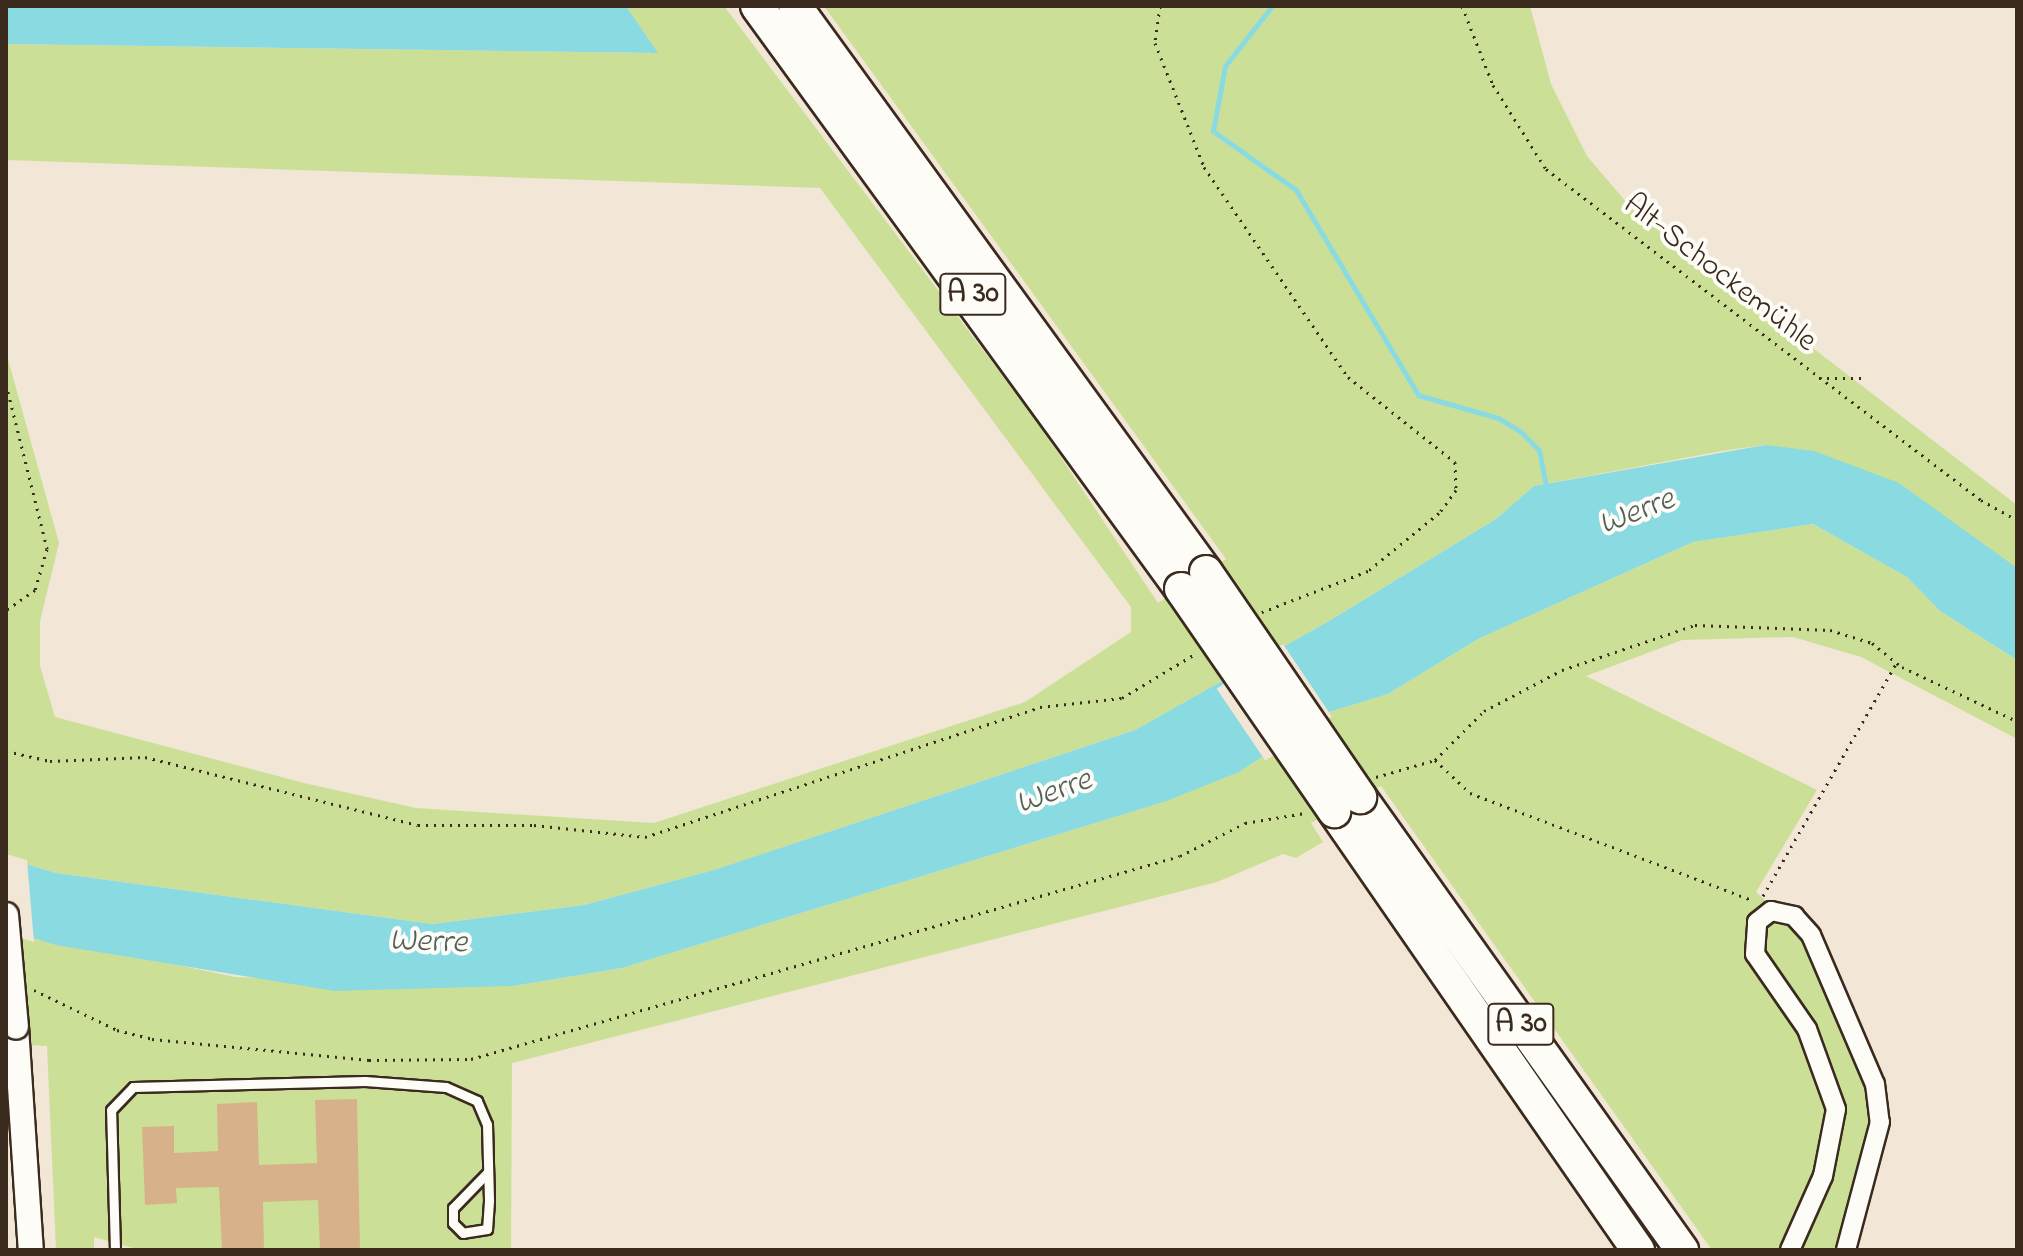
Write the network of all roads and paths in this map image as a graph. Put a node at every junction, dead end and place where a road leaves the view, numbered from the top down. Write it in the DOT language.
graph roads {
  1 [pos="757,6"];
  2 [pos="795,6"];
  3 [pos="1160,6"];
  4 [pos="1462,6"];
  5 [pos="1819,378"];
  6 [pos="1862,378"];
  7 [pos="6,384"];
  8 [pos="2017,520"];
  9 [pos="1194,580"];
  10 [pos="6,610"];
  11 [pos="1248,621"];
  12 [pos="1198,652"];
  13 [pos="1897,663"];
  14 [pos="2017,721"];
  15 [pos="6,751"];
  16 [pos="1347,804"];
  17 [pos="1245,823"];
  18 [pos="6,915"];
  19 [pos="20,986"];
  20 [pos="488,1172"];
  21 [pos="31,1250"];
  22 [pos="115,1250"];
  23 [pos="1638,1250"];
  24 [pos="1682,1250"];
  25 [pos="1790,1250"];
  26 [pos="1846,1250"];
  1 -- 9 [label="highway, A 30"];
  2 -- 9 [label="highway, A 30"];
  3 -- 11 [label="path"];
  4 -- 5 [label="path, Alt-Schockemühle"];
  5 -- 6 [label="path"];
  5 -- 8 [label="path, Alt-Schockemühle"];
  7 -- 10 [label="path"];
  9 -- 16 [label="highway, A 30, bridge"];
  12 -- 15 [label="path"];
  13 -- 13 [label="path"];
  13 -- 14 [label="path"];
  16 -- 23 [label="highway, A 30"];
  16 -- 24 [label="highway, A 30"];
  17 -- 19 [label="path"];
  18 -- 21 [label="main road, bridge"];
  20 -- 20 [label="lane"];
  20 -- 22 [label="lane"];
  25 -- 26 [label="street"];
}
